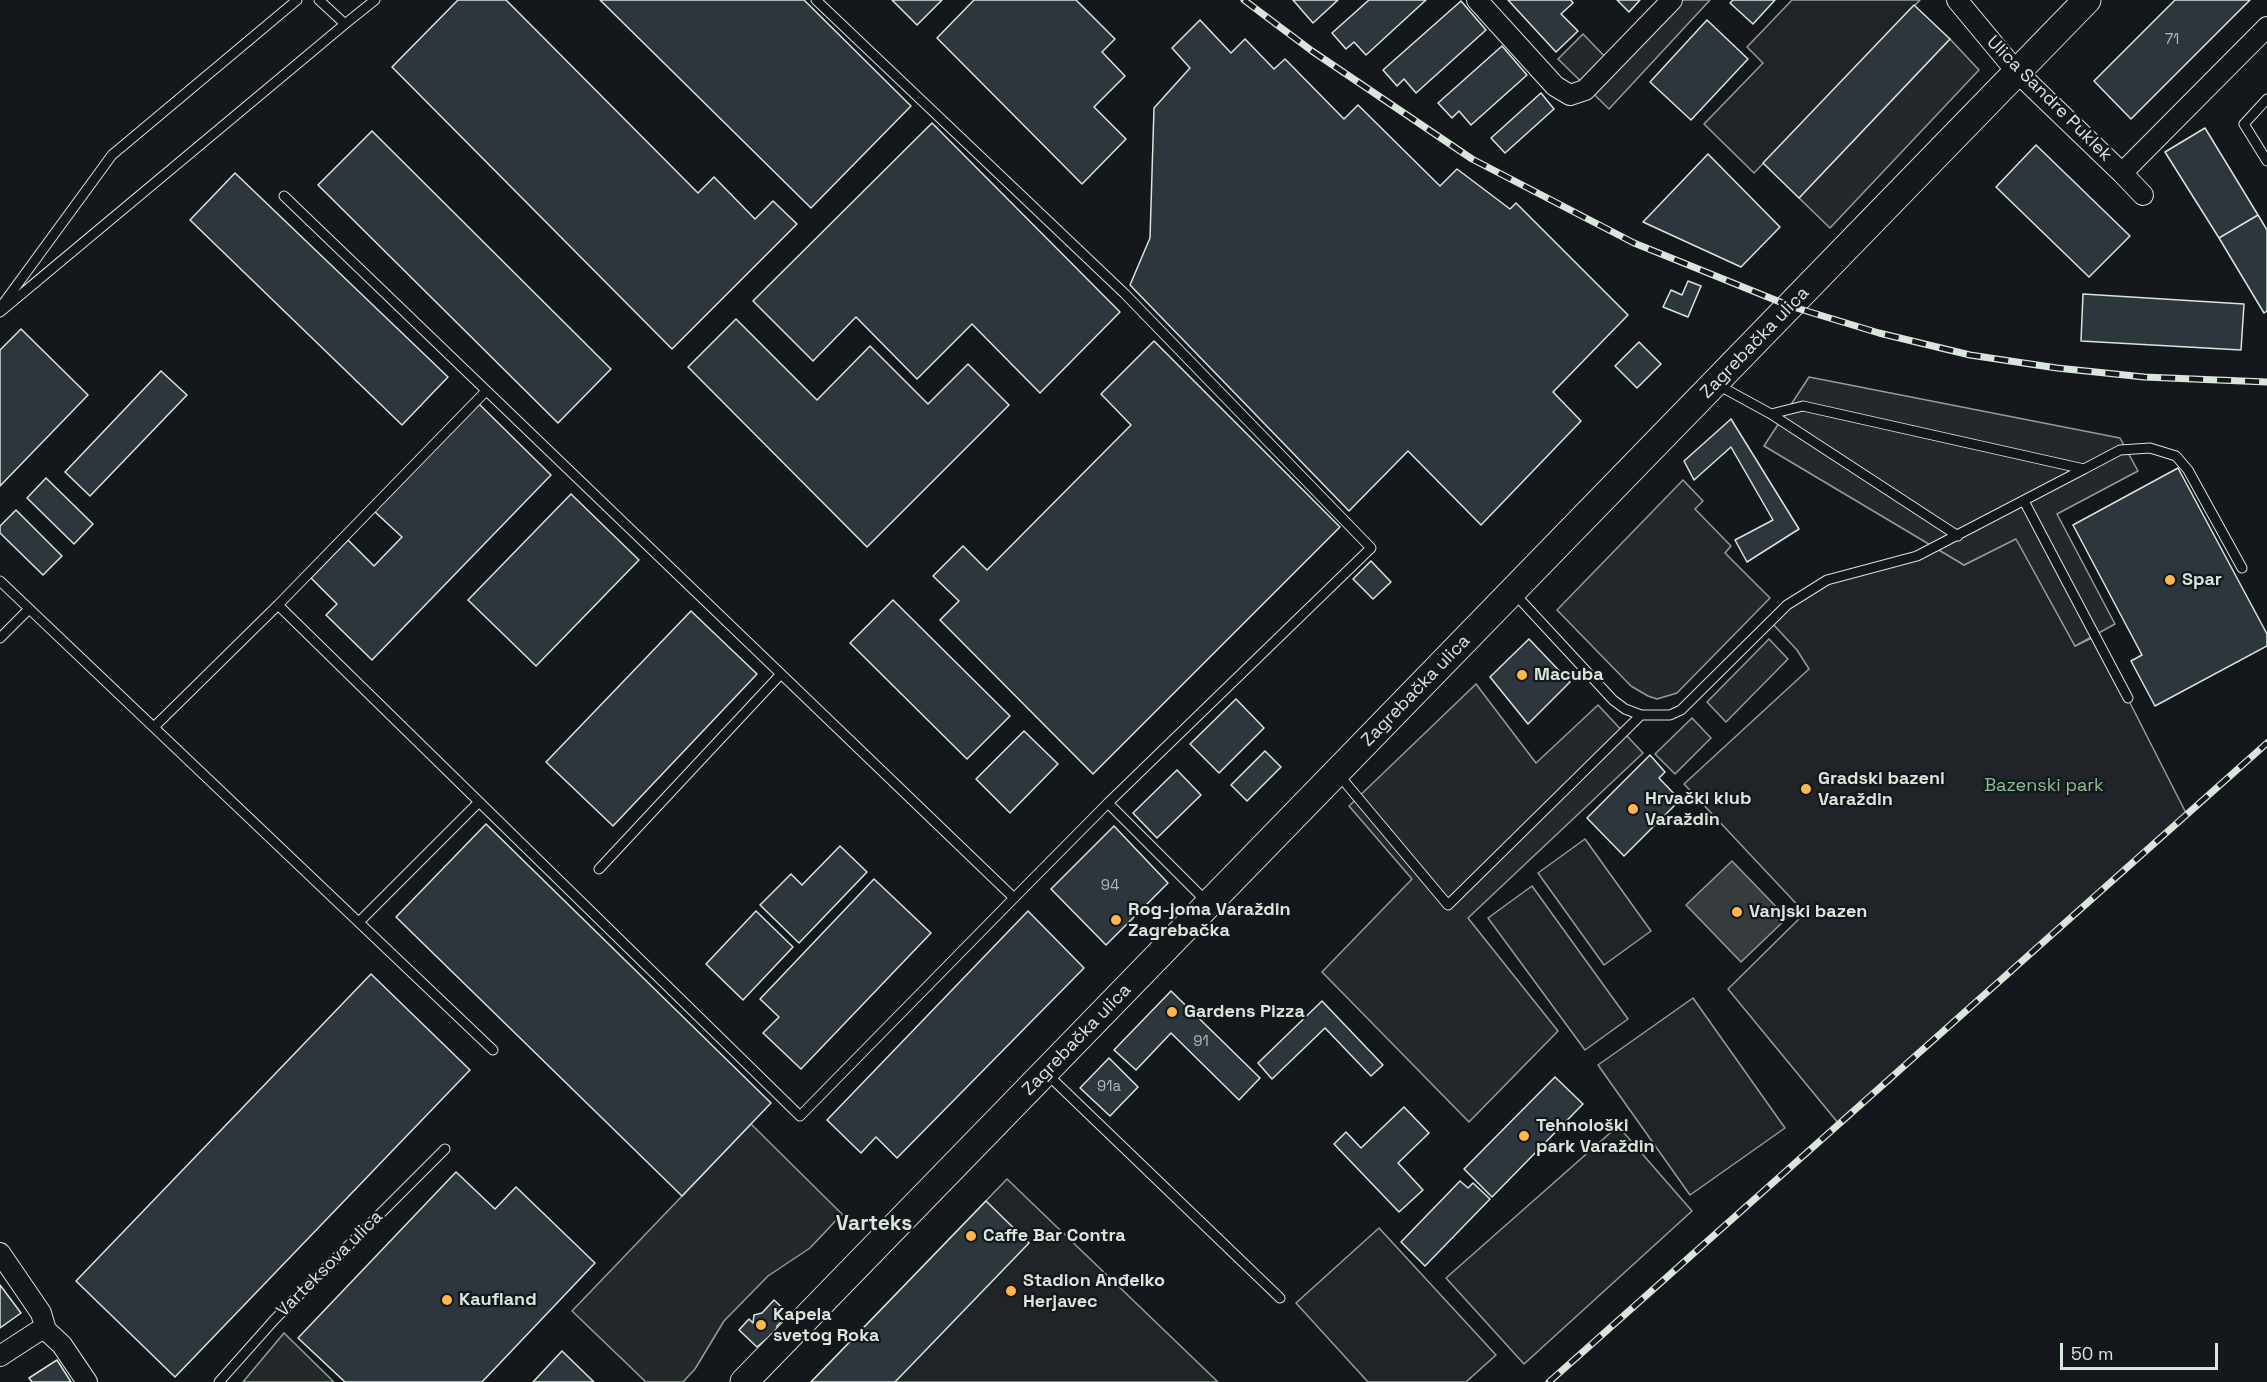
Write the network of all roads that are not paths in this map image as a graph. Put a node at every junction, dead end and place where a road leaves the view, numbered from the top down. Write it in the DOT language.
graph roads {
  1 [pos="297,0"];
  2 [pos="320,0"];
  3 [pos="375,0"];
  4 [pos="816,0"];
  5 [pos="1477,0"];
  6 [pos="1672,0"];
  7 [pos="1957,0"];
  8 [pos="2087,0"];
  9 [pos="345,24"];
  10 [pos="2267,27"];
  11 [pos="2016,71"];
  12 [pos="2267,99"];
  13 [pos="2267,161"];
  14 [pos="2122,173"];
  15 [pos="2143,195"];
  16 [pos="284,196"];
  17 [pos="0,310"];
  18 [pos="1716,384"];
  19 [pos="486,391"];
  20 [pos="1771,414"];
  21 [pos="2084,469"];
  22 [pos="2024,501"];
  23 [pos="1958,536"];
  24 [pos="2242,568"];
  25 [pos="0,581"];
  26 [pos="1513,591"];
  27 [pos="278,605"];
  28 [pos="29,609"];
  29 [pos="0,638"];
  30 [pos="781,674"];
  31 [pos="2128,698"];
  32 [pos="1641,715"];
  33 [pos="153,727"];
  34 [pos="1337,772"];
  35 [pos="479,802"];
  36 [pos="1107,803"];
  37 [pos="599,869"];
  38 [pos="1014,898"];
  39 [pos="1209,903"];
  40 [pos="359,922"];
  41 [pos="494,1050"];
  42 [pos="1045,1073"];
  43 [pos="445,1149"];
  44 [pos="0,1253"];
  45 [pos="1280,1298"];
  46 [pos="46,1330"];
  47 [pos="0,1356"];
  48 [pos="87,1382"];
  49 [pos="219,1382"];
  50 [pos="744,1382"];
  1 -- 17 [label="lane"];
  2 -- 9 [label="lane"];
  3 -- 9 [label="lane"];
  4 -- 36 [label="lane"];
  5 -- 6 [label="street"];
  7 -- 11 [label="street, Ulica Sandre Puklek"];
  8 -- 11 [label="main road, Zagrebačka ulica"];
  9 -- 17 [label="lane"];
  10 -- 14 [label="street"];
  11 -- 14 [label="street, Ulica Sandre Puklek"];
  11 -- 18 [label="main road, Zagrebačka ulica"];
  12 -- 13 [label="lane"];
  14 -- 15 [label="street, Ulica Sandre Puklek"];
  16 -- 19 [label="lane"];
  18 -- 20 [label="lane"];
  18 -- 26 [label="main road, Zagrebačka ulica"];
  19 -- 27 [label="lane"];
  19 -- 30 [label="lane"];
  20 -- 21 [label="lane"];
  20 -- 23 [label="lane"];
  21 -- 22 [label="lane"];
  21 -- 24 [label="lane"];
  22 -- 23 [label="lane"];
  22 -- 31 [label="lane"];
  23 -- 32 [label="lane"];
  25 -- 28 [label="lane"];
  26 -- 32 [label="lane"];
  26 -- 34 [label="main road, Zagrebačka ulica"];
  27 -- 33 [label="lane"];
  27 -- 35 [label="lane"];
  28 -- 29 [label="lane"];
  28 -- 33 [label="lane"];
  30 -- 37 [label="lane"];
  30 -- 38 [label="lane"];
  32 -- 34 [label="lane"];
  33 -- 40 [label="lane"];
  34 -- 39 [label="main road, Zagrebačka ulica"];
  35 -- 38 [label="lane"];
  35 -- 40 [label="lane"];
  36 -- 38 [label="lane"];
  36 -- 39 [label="lane"];
  39 -- 42 [label="main road, Zagrebačka ulica"];
  40 -- 41 [label="lane"];
  42 -- 45 [label="lane"];
  42 -- 50 [label="main road, Zagrebačka ulica"];
  43 -- 49 [label="lane, Varteksova ulica"];
  44 -- 46 [label="street"];
  46 -- 47 [label="street"];
  46 -- 48 [label="street"];
}
